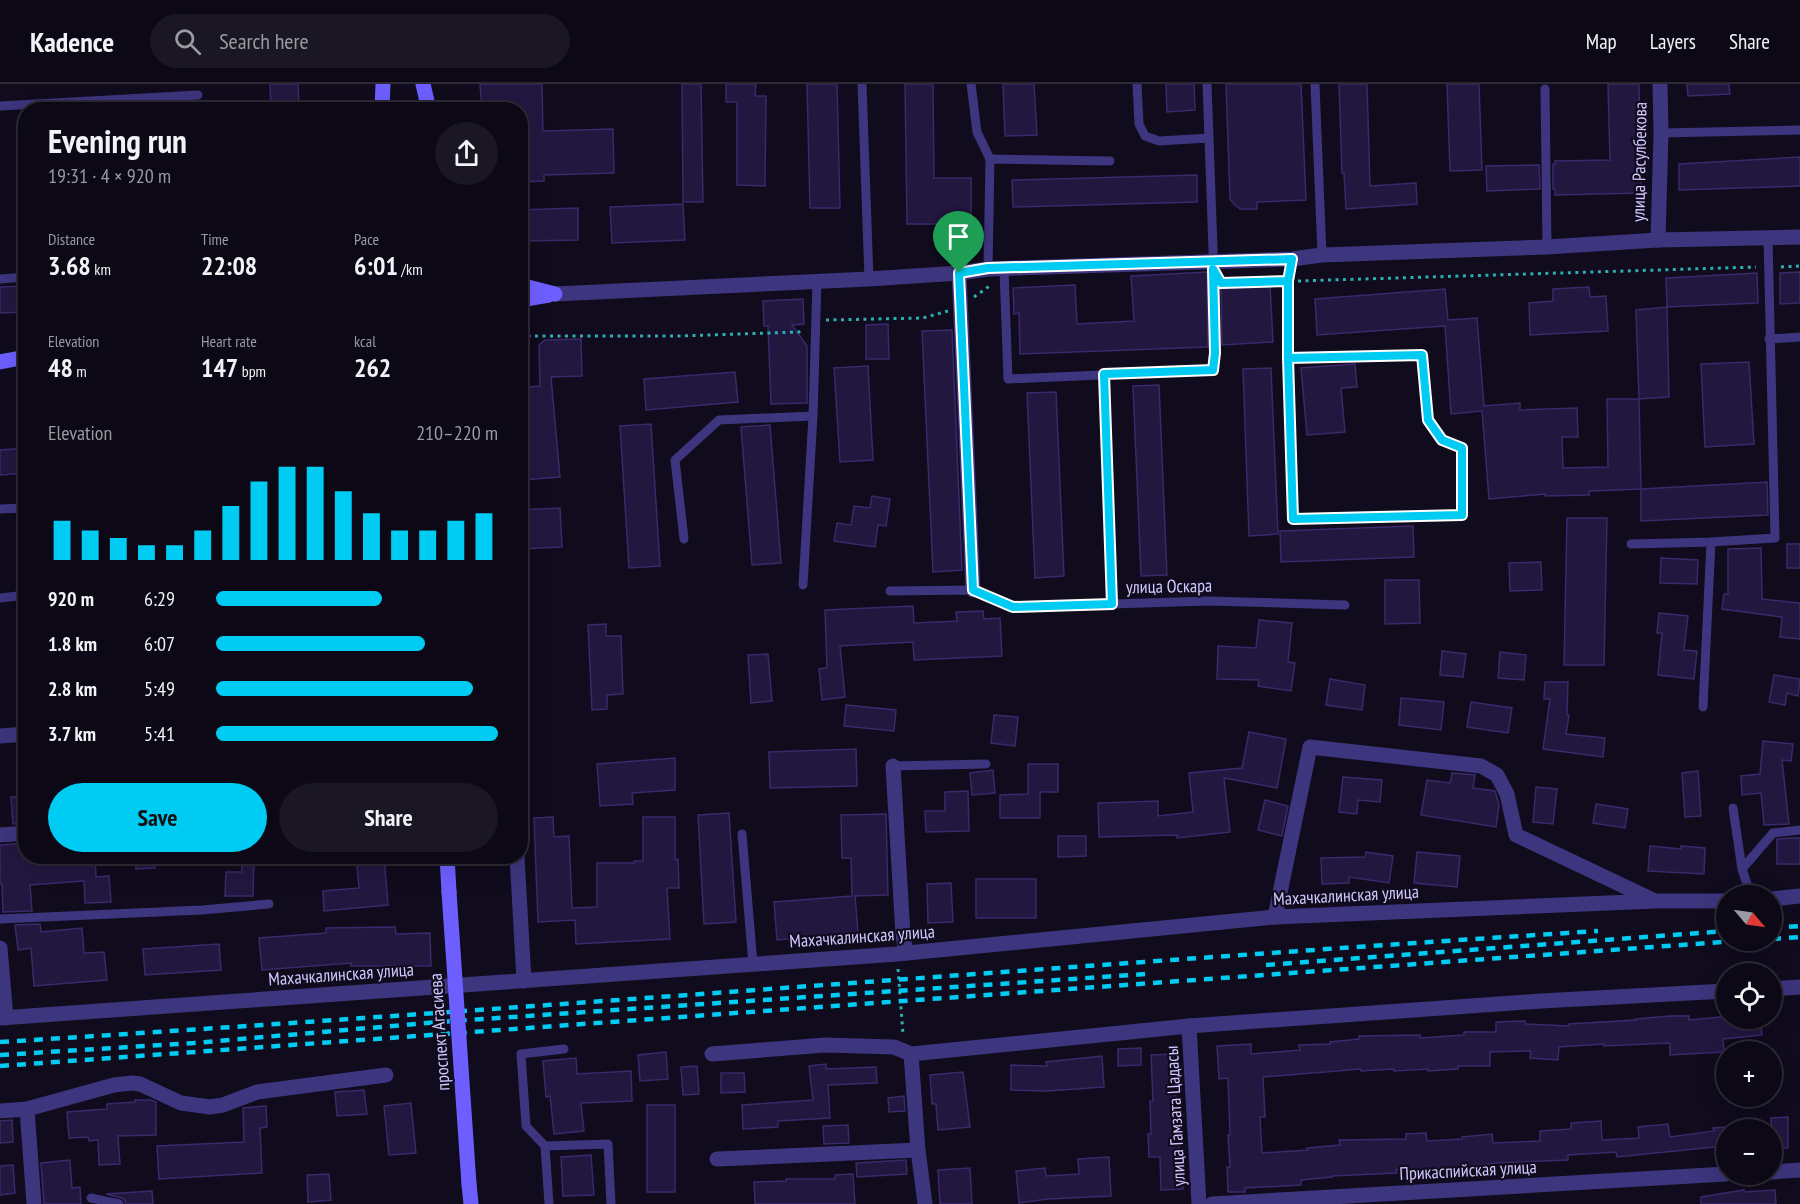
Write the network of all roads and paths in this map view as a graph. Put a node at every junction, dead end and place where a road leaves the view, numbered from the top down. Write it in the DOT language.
graph roads {
  1 [pos="383,84"];
  2 [pos="423,84"];
  3 [pos="862,84"];
  4 [pos="971,84"];
  5 [pos="1137,84"];
  6 [pos="1207,84"];
  7 [pos="1315,84"];
  8 [pos="1660,84"];
  9 [pos="1545,89"];
  10 [pos="198,95"];
  11 [pos="72,102"];
  12 [pos="382,102"];
  13 [pos="427,102"];
  14 [pos="18,105"];
  15 [pos="0,106"];
  16 [pos="1800,130"];
  17 [pos="1660,133"];
  18 [pos="1209,138"];
  19 [pos="990,159"];
  20 [pos="1110,161"];
  21 [pos="1800,237"];
  22 [pos="1768,238"];
  23 [pos="1658,240"];
  24 [pos="1547,247"];
  25 [pos="1322,255"];
  26 [pos="1292,259"];
  27 [pos="1213,265"];
  28 [pos="1800,266"];
  29 [pos="1768,267"];
  30 [pos="988,268"];
  31 [pos="1004,272"];
  32 [pos="959,273"];
  33 [pos="18,278"];
  34 [pos="0,279"];
  35 [pos="869,279"];
  36 [pos="817,281"];
  37 [pos="1288,281"];
  38 [pos="528,287"];
  39 [pos="555,294"];
  40 [pos="528,299"];
  41 [pos="960,307"];
  42 [pos="816,321"];
  43 [pos="528,336"];
  44 [pos="1800,337"];
  45 [pos="1769,339"];
  46 [pos="1288,358"];
  47 [pos="18,359"];
  48 [pos="0,362"];
  49 [pos="1104,374"];
  50 [pos="813,416"];
  51 [pos="18,508"];
  52 [pos="0,509"];
  53 [pos="684,539"];
  54 [pos="1712,542"];
  55 [pos="1630,544"];
  56 [pos="803,585"];
  57 [pos="973,590"];
  58 [pos="890,591"];
  59 [pos="18,596"];
  60 [pos="0,598"];
  61 [pos="1112,604"];
  62 [pos="1345,605"];
  63 [pos="1703,707"];
  64 [pos="18,735"];
  65 [pos="0,736"];
  66 [pos="986,764"];
  67 [pos="893,766"];
  68 [pos="1733,808"];
  69 [pos="1800,830"];
  70 [pos="18,834"];
  71 [pos="742,834"];
  72 [pos="0,836"];
  73 [pos="447,864"];
  74 [pos="517,864"];
  75 [pos="1742,869"];
  76 [pos="1747,885"];
  77 [pos="1800,896"];
  78 [pos="1782,898"];
  79 [pos="1716,901"];
  80 [pos="1656,902"];
  81 [pos="269,903"];
  82 [pos="1275,917"];
  83 [pos="0,920"];
  84 [pos="0,948"];
  85 [pos="906,953"];
  86 [pos="753,964"];
  87 [pos="898,968"];
  88 [pos="524,981"];
  89 [pos="1800,987"];
  90 [pos="1782,988"];
  91 [pos="1716,992"];
  92 [pos="3,1018"];
  93 [pos="1189,1026"];
  94 [pos="564,1049"];
  95 [pos="908,1052"];
  96 [pos="712,1054"];
  97 [pos="386,1075"];
  98 [pos="27,1109"];
  99 [pos="0,1111"];
  100 [pos="546,1146"];
  101 [pos="918,1150"];
  102 [pos="717,1159"];
  103 [pos="1800,1170"];
  104 [pos="1782,1171"];
  105 [pos="1716,1175"];
  106 [pos="91,1198"];
  107 [pos="34,1204"];
  108 [pos="119,1204"];
  109 [pos="471,1204"];
  110 [pos="549,1204"];
  111 [pos="611,1204"];
  112 [pos="926,1204"];
  113 [pos="1199,1204"];
  114 [pos="1212,1204"];
  1 -- 12 [label="main road"];
  2 -- 13 [label="main road"];
  3 -- 35 [label="lane"];
  4 -- 19 [label="lane"];
  5 -- 18 [label="lane"];
  6 -- 18 [label="lane"];
  7 -- 25 [label="lane"];
  8 -- 17 [label="street, улица Расулбекова"];
  9 -- 24 [label="lane"];
  10 -- 11 [label="lane"];
  14 -- 15 [label="lane"];
  16 -- 17 [label="lane"];
  17 -- 23 [label="street, улица Расулбекова"];
  18 -- 27 [label="lane"];
  19 -- 20 [label="lane"];
  19 -- 30 [label="lane"];
  21 -- 22 [label="street"];
  22 -- 23 [label="street"];
  22 -- 29 [label="lane"];
  23 -- 24 [label="street"];
  24 -- 25 [label="street"];
  25 -- 26 [label="street"];
  26 -- 27 [label="street"];
  26 -- 37 [label="lane"];
  27 -- 31 [label="street"];
  27 -- 37 [label="path"];
  27 -- 49 [label="lane"];
  28 -- 29 [label="path"];
  29 -- 37 [label="path"];
  29 -- 45 [label="lane"];
  30 -- 31 [label="street"];
  30 -- 32 [label="street"];
  31 -- 41 [label="path"];
  31 -- 49 [label="lane"];
  32 -- 35 [label="street"];
  32 -- 41 [label="street"];
  33 -- 34 [label="lane"];
  35 -- 36 [label="street"];
  36 -- 39 [label="street"];
  36 -- 42 [label="lane"];
  37 -- 46 [label="lane"];
  38 -- 39 [label="main road"];
  39 -- 40 [label="main road"];
  41 -- 42 [label="path"];
  41 -- 57 [label="street"];
  42 -- 43 [label="path"];
  42 -- 50 [label="lane"];
  44 -- 45 [label="lane"];
  45 -- 54 [label="lane"];
  46 -- 46 [label="lane"];
  47 -- 48 [label="main road"];
  49 -- 61 [label="lane"];
  50 -- 53 [label="lane"];
  50 -- 56 [label="lane"];
  51 -- 52 [label="lane"];
  54 -- 55 [label="lane"];
  54 -- 63 [label="lane"];
  57 -- 58 [label="lane, улица Оскара"];
  57 -- 61 [label="lane, улица Оскара"];
  59 -- 60 [label="lane"];
  61 -- 62 [label="lane, улица Оскара"];
  64 -- 65 [label="street"];
  66 -- 67 [label="lane"];
  67 -- 85 [label="street"];
  68 -- 75 [label="lane"];
  69 -- 75 [label="lane"];
  70 -- 72 [label="street"];
  71 -- 86 [label="lane"];
  73 -- 109 [label="main road, проспект Агасиева, bridge"];
  74 -- 88 [label="street"];
  75 -- 76 [label="lane"];
  77 -- 78 [label="street"];
  79 -- 80 [label="street, Махачкалинская улица"];
  80 -- 82 [label="street, Махачкалинская улица"];
  80 -- 82 [label="street"];
  81 -- 83 [label="lane"];
  82 -- 85 [label="street, Махачкалинская улица"];
  84 -- 92 [label="street"];
  85 -- 86 [label="street, Махачкалинская улица"];
  86 -- 88 [label="street, Махачкалинская улица"];
  87 -- 95 [label="path"];
  88 -- 92 [label="street, Махачкалинская улица"];
  89 -- 90 [label="street"];
  91 -- 93 [label="street"];
  93 -- 95 [label="street"];
  93 -- 113 [label="street, улица Гамзата Цадасы"];
  94 -- 100 [label="lane"];
  95 -- 96 [label="street"];
  95 -- 101 [label="street"];
  97 -- 98 [label="street"];
  98 -- 99 [label="street"];
  98 -- 107 [label="street"];
  100 -- 110 [label="lane"];
  100 -- 111 [label="lane"];
  101 -- 102 [label="street"];
  101 -- 112 [label="street"];
  103 -- 104 [label="street"];
  105 -- 114 [label="street, Прикаспийская улица"];
  106 -- 108 [label="lane"];
}
